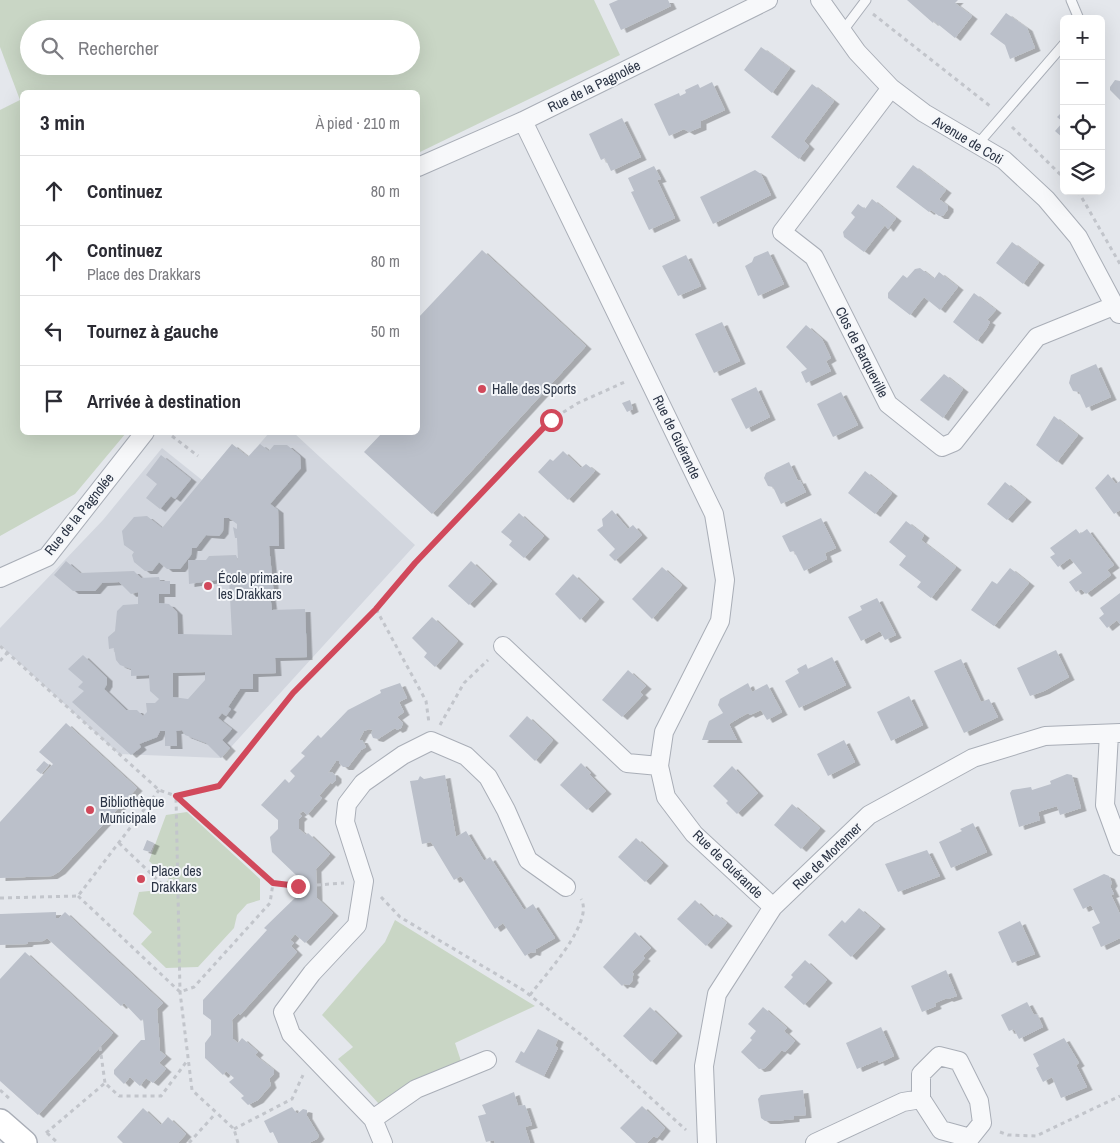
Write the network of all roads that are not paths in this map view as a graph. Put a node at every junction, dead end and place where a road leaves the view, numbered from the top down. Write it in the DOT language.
graph roads {
  1 [pos="768,0"];
  2 [pos="820,0"];
  3 [pos="1071,0"];
  4 [pos="864,3"];
  5 [pos="1077,15"];
  6 [pos="842,32"];
  7 [pos="1060,49"];
  8 [pos="892,88"];
  9 [pos="523,121"];
  10 [pos="977,145"];
  11 [pos="420,166"];
  12 [pos="1118,310"];
  13 [pos="143,435"];
  14 [pos="0,578"];
  15 [pos="503,646"];
  16 [pos="1114,734"];
  17 [pos="659,766"];
  18 [pos="1120,846"];
  19 [pos="566,887"];
  20 [pos="773,907"];
  21 [pos="487,1060"];
  22 [pos="921,1099"];
  23 [pos="373,1119"];
  24 [pos="0,1122"];
  25 [pos="24,1143"];
  26 [pos="383,1143"];
  27 [pos="707,1143"];
  28 [pos="816,1143"];
  1 -- 9 [label="street, Rue de la Pagnolée"];
  2 -- 6 [label="street, Avenue de Coti"];
  3 -- 5 [label="lane"];
  4 -- 6 [label="lane"];
  6 -- 8 [label="street, Avenue de Coti"];
  7 -- 10 [label="lane"];
  8 -- 10 [label="street, Avenue de Coti"];
  8 -- 12 [label="street, Clos de Barqueville"];
  9 -- 11 [label="street, Rue de la Pagnolée"];
  9 -- 17 [label="street, Rue de Guérande"];
  10 -- 12 [label="street, Avenue de Coti"];
  13 -- 14 [label="street, Rue de la Pagnolée"];
  15 -- 17 [label="street"];
  16 -- 18 [label="street"];
  16 -- 20 [label="street, Rue de Mortemer"];
  17 -- 20 [label="street, Rue de Guérande"];
  19 -- 23 [label="street"];
  20 -- 27 [label="street, Rue de Mortemer"];
  21 -- 23 [label="street"];
  22 -- 22 [label="street"];
  22 -- 28 [label="street"];
  23 -- 26 [label="street"];
  24 -- 25 [label="street"];
}
